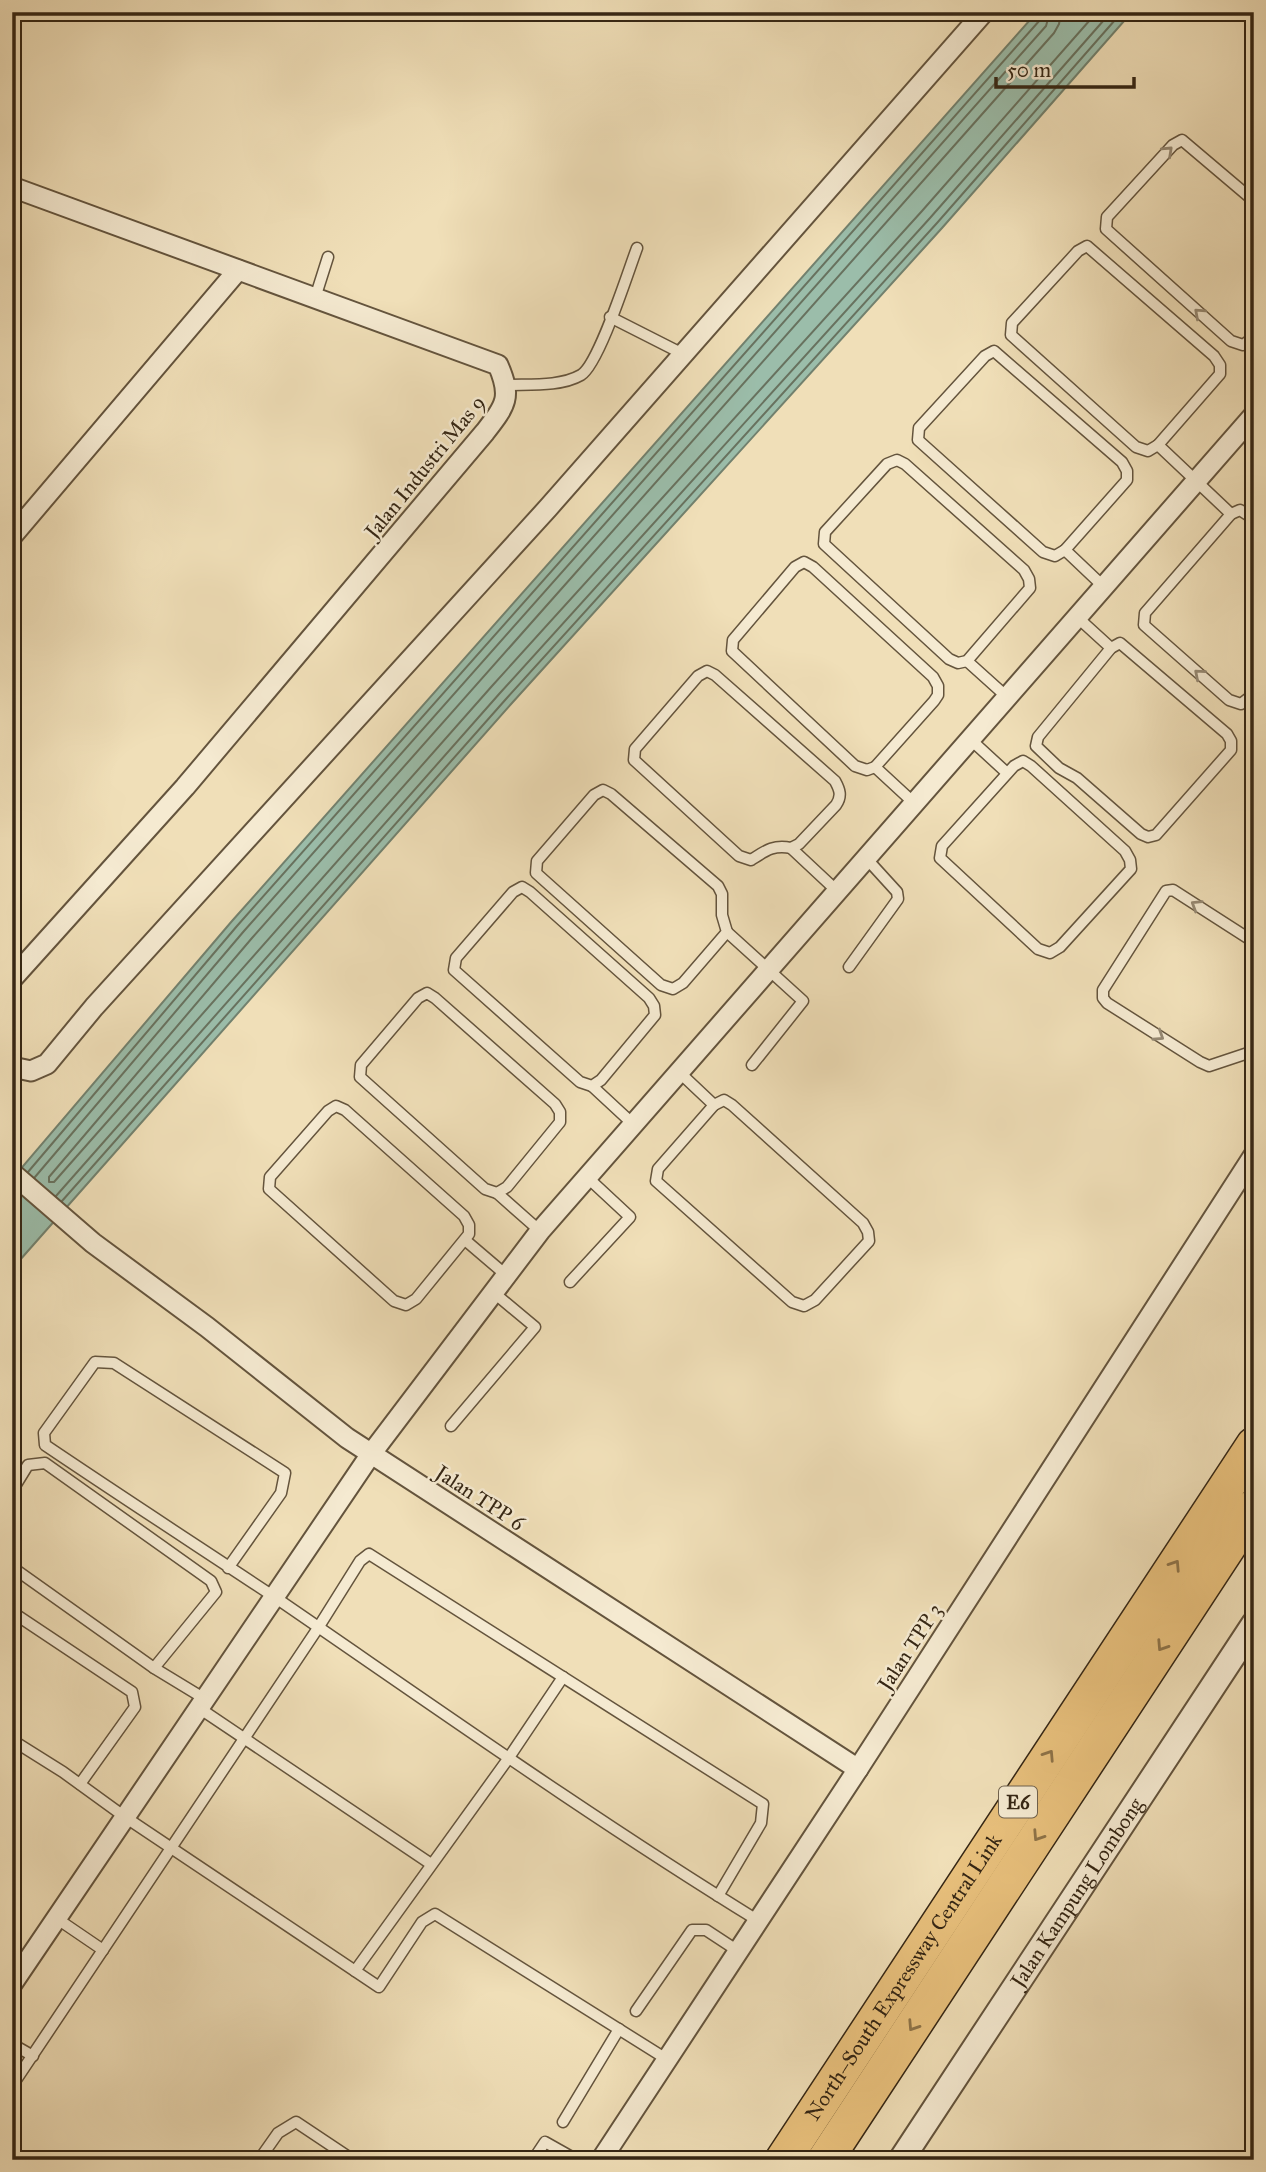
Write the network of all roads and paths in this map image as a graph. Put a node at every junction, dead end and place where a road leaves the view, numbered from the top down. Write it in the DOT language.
graph roads {
  1 [pos="984,12"];
  2 [pos="12,187"];
  3 [pos="1254,201"];
  4 [pos="637,248"];
  5 [pos="328,257"];
  6 [pos="239,270"];
  7 [pos="315,298"];
  8 [pos="610,317"];
  9 [pos="1253,339"];
  10 [pos="683,354"];
  11 [pos="506,384"];
  12 [pos="1254,415"];
  13 [pos="1158,445"];
  14 [pos="1195,482"];
  15 [pos="1231,514"];
  16 [pos="1254,519"];
  17 [pos="12,536"];
  18 [pos="1065,550"];
  19 [pos="1104,587"];
  20 [pos="1077,617"];
  21 [pos="1111,648"];
  22 [pos="967,661"];
  23 [pos="1254,694"];
  24 [pos="1007,697"];
  25 [pos="970,739"];
  26 [pos="875,767"];
  27 [pos="1007,773"];
  28 [pos="914,803"];
  29 [pos="791,848"];
  30 [pos="866,858"];
  31 [pos="837,891"];
  32 [pos="727,932"];
  33 [pos="1254,942"];
  34 [pos="849,967"];
  35 [pos="769,969"];
  36 [pos="12,979"];
  37 [pos="1254,1051"];
  38 [pos="752,1065"];
  39 [pos="12,1067"];
  40 [pos="679,1072"];
  41 [pos="592,1086"];
  42 [pos="714,1105"];
  43 [pos="633,1124"];
  44 [pos="1254,1156"];
  45 [pos="12,1173"];
  46 [pos="587,1177"];
  47 [pos="497,1192"];
  48 [pos="540,1231"];
  49 [pos="465,1240"];
  50 [pos="506,1275"];
  51 [pos="570,1282"];
  52 [pos="493,1292"];
  53 [pos="451,1426"];
  54 [pos="1254,1445"];
  55 [pos="371,1454"];
  56 [pos="12,1491"];
  57 [pos="1254,1507"];
  58 [pos="12,1567"];
  59 [pos="228,1568"];
  60 [pos="274,1597"];
  61 [pos="12,1612"];
  62 [pos="1254,1624"];
  63 [pos="318,1628"];
  64 [pos="154,1668"];
  65 [pos="563,1677"];
  66 [pos="202,1704"];
  67 [pos="244,1739"];
  68 [pos="12,1740"];
  69 [pos="508,1759"];
  70 [pos="858,1769"];
  71 [pos="80,1784"];
  72 [pos="125,1817"];
  73 [pos="170,1847"];
  74 [pos="431,1864"];
  75 [pos="718,1896"];
  76 [pos="56,1918"];
  77 [pos="757,1920"];
  78 [pos="103,1950"];
  79 [pos="738,1951"];
  80 [pos="355,1971"];
  81 [pos="12,1984"];
  82 [pos="636,2011"];
  83 [pos="619,2029"];
  84 [pos="12,2044"];
  85 [pos="33,2056"];
  86 [pos="667,2060"];
  87 [pos="12,2086"];
  88 [pos="563,2122"];
  89 [pos="259,2160"];
  90 [pos="353,2160"];
  91 [pos="533,2160"];
  92 [pos="577,2160"];
  93 [pos="601,2160"];
  94 [pos="783,2160"];
  95 [pos="825,2160"];
  96 [pos="901,2160"];
  1 -- 10 [label="street"];
  2 -- 6 [label="street, Jalan Industri Mas 9"];
  9 -- 3 [label="lane, one-way"];
  4 -- 8 [label="lane"];
  5 -- 7 [label="lane"];
  6 -- 7 [label="street, Jalan Industri Mas 9"];
  6 -- 17 [label="street"];
  7 -- 11 [label="street, Jalan Industri Mas 9"];
  8 -- 10 [label="lane"];
  8 -- 11 [label="lane"];
  10 -- 39 [label="street"];
  11 -- 36 [label="street, Jalan Industri Mas 9"];
  12 -- 14 [label="street"];
  13 -- 13 [label="lane"];
  13 -- 14 [label="lane"];
  14 -- 15 [label="lane"];
  14 -- 19 [label="street"];
  15 -- 16 [label="lane"];
  23 -- 15 [label="lane, one-way"];
  18 -- 18 [label="lane"];
  18 -- 19 [label="lane"];
  19 -- 20 [label="street"];
  20 -- 21 [label="lane"];
  20 -- 24 [label="street"];
  21 -- 21 [label="lane"];
  22 -- 22 [label="lane"];
  22 -- 24 [label="lane"];
  24 -- 25 [label="street"];
  25 -- 27 [label="lane"];
  25 -- 28 [label="street"];
  26 -- 26 [label="lane"];
  26 -- 28 [label="lane"];
  27 -- 27 [label="lane"];
  28 -- 30 [label="street"];
  29 -- 29 [label="lane"];
  29 -- 31 [label="lane"];
  30 -- 31 [label="street"];
  30 -- 34 [label="lane"];
  31 -- 35 [label="street"];
  32 -- 32 [label="lane"];
  32 -- 35 [label="lane"];
  33 -- 37 [label="lane, one-way"];
  35 -- 38 [label="lane"];
  35 -- 40 [label="street"];
  40 -- 42 [label="lane"];
  40 -- 43 [label="street"];
  41 -- 41 [label="lane"];
  41 -- 43 [label="lane"];
  42 -- 42 [label="lane"];
  43 -- 46 [label="street"];
  44 -- 70 [label="street, Jalan TPP 3"];
  45 -- 55 [label="street, Jalan TPP 6"];
  46 -- 48 [label="street"];
  46 -- 51 [label="lane"];
  47 -- 47 [label="lane"];
  47 -- 48 [label="lane"];
  48 -- 50 [label="street"];
  49 -- 49 [label="lane"];
  49 -- 50 [label="lane"];
  50 -- 52 [label="street"];
  52 -- 53 [label="lane"];
  52 -- 55 [label="street"];
  94 -- 54 [label="highway, North–South Expressway Central Link / E6, one-way"];
  55 -- 60 [label="street"];
  55 -- 70 [label="street, Jalan TPP 6"];
  56 -- 64 [label="lane"];
  57 -- 95 [label="highway, North–South Expressway Central Link / E6, one-way"];
  58 -- 64 [label="lane"];
  59 -- 59 [label="lane"];
  59 -- 60 [label="lane"];
  60 -- 63 [label="lane"];
  60 -- 66 [label="street"];
  61 -- 71 [label="lane"];
  62 -- 96 [label="street, Jalan Kampung Lombong"];
  63 -- 65 [label="lane"];
  63 -- 67 [label="lane"];
  63 -- 69 [label="lane"];
  64 -- 66 [label="lane"];
  65 -- 69 [label="lane"];
  65 -- 75 [label="lane"];
  66 -- 67 [label="lane"];
  66 -- 72 [label="street"];
  67 -- 73 [label="lane"];
  67 -- 74 [label="lane"];
  68 -- 71 [label="lane"];
  69 -- 74 [label="lane"];
  69 -- 75 [label="lane"];
  70 -- 77 [label="street, Jalan TPP 3"];
  71 -- 72 [label="lane"];
  72 -- 73 [label="lane"];
  72 -- 76 [label="street"];
  73 -- 78 [label="lane"];
  73 -- 80 [label="lane"];
  74 -- 80 [label="lane"];
  75 -- 77 [label="lane"];
  76 -- 78 [label="lane"];
  76 -- 81 [label="street"];
  77 -- 79 [label="street, Jalan TPP 3"];
  78 -- 85 [label="lane"];
  79 -- 82 [label="lane"];
  79 -- 86 [label="street, Jalan TPP 3"];
  80 -- 83 [label="lane"];
  83 -- 86 [label="lane"];
  83 -- 88 [label="lane"];
  84 -- 85 [label="lane"];
  85 -- 87 [label="lane"];
  86 -- 93 [label="street, Jalan TPP 3"];
  89 -- 90 [label="lane"];
  91 -- 92 [label="lane"];
}
